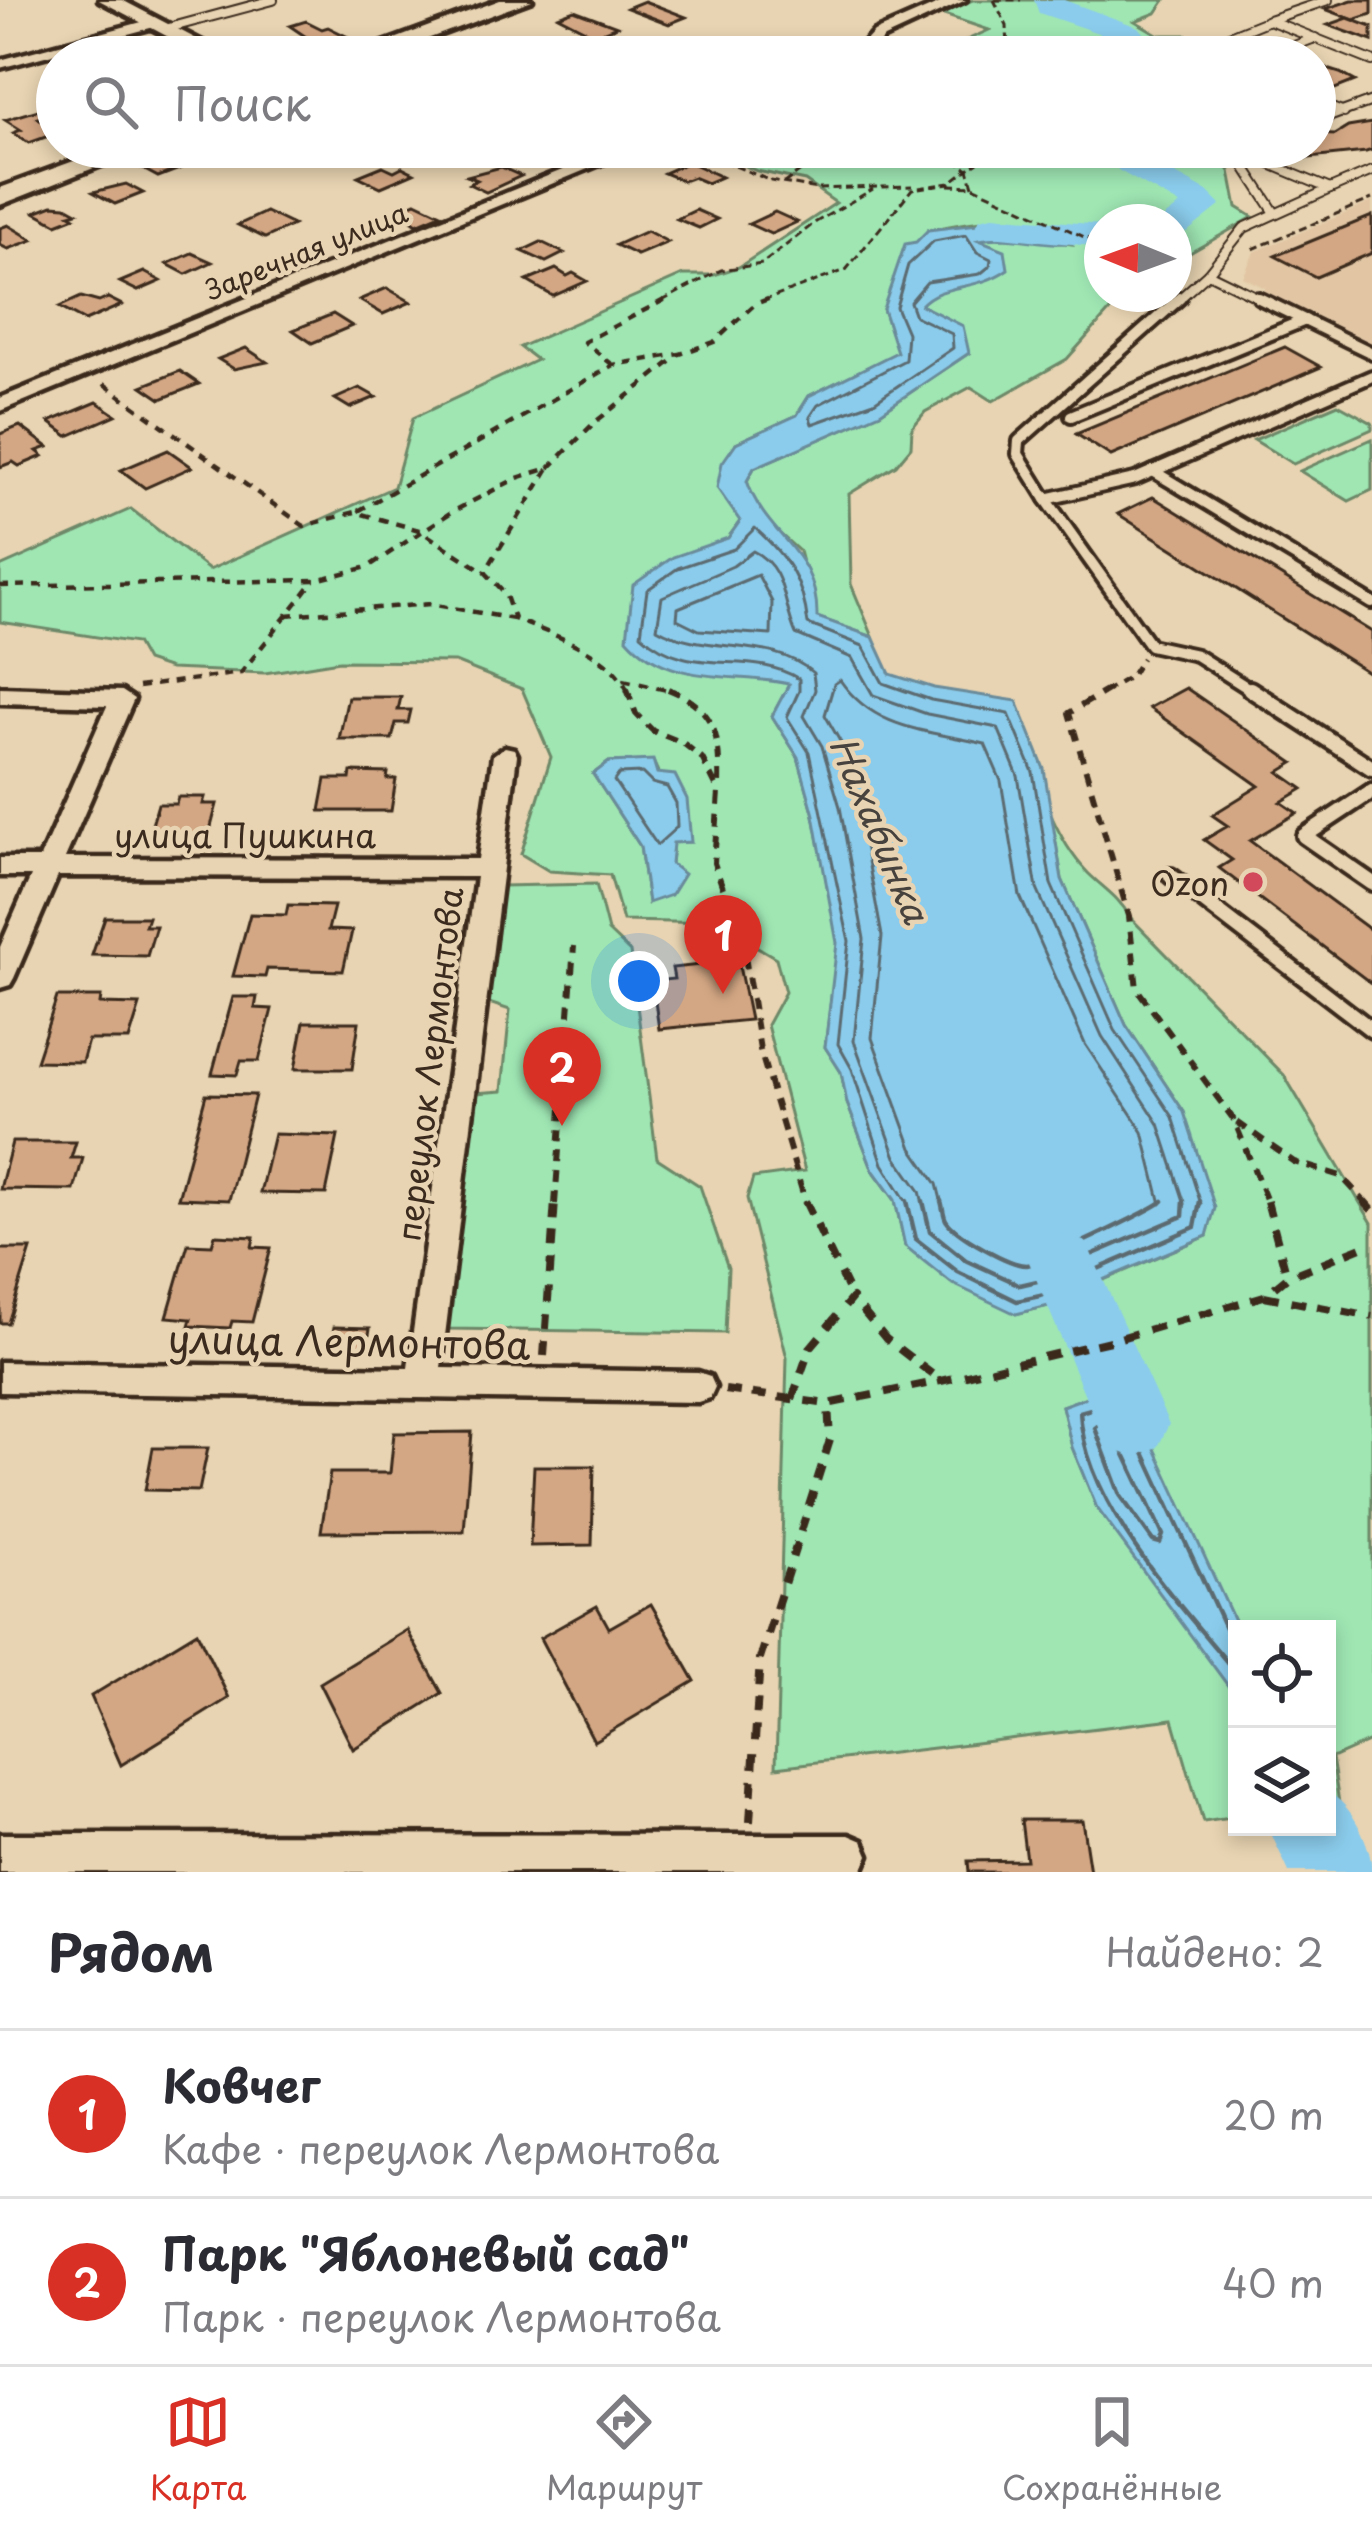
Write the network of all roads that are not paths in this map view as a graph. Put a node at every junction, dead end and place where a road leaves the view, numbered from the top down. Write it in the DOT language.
graph roads {
  1 [pos="109,0"];
  2 [pos="273,0"];
  3 [pos="521,0"];
  4 [pos="545,0"];
  5 [pos="959,0"];
  6 [pos="1328,0"];
  7 [pos="1269,20"];
  8 [pos="159,26"];
  9 [pos="111,36"];
  10 [pos="179,36"];
  11 [pos="417,36"];
  12 [pos="441,36"];
  13 [pos="878,36"];
  14 [pos="1229,36"];
  15 [pos="1310,36"];
  16 [pos="1336,46"];
  17 [pos="36,51"];
  18 [pos="4,58"];
  19 [pos="1372,61"];
  20 [pos="1372,101"];
  21 [pos="1336,109"];
  22 [pos="1344,112"];
  23 [pos="1336,115"];
  24 [pos="48,168"];
  25 [pos="78,168"];
  26 [pos="581,168"];
  27 [pos="1246,168"];
  28 [pos="1281,168"];
  29 [pos="1372,172"];
  30 [pos="0,186"];
  31 [pos="1330,189"];
  32 [pos="0,197"];
  33 [pos="1275,213"];
  34 [pos="1208,273"];
  35 [pos="1305,320"];
  36 [pos="1372,353"];
  37 [pos="1372,376"];
  38 [pos="0,405"];
  39 [pos="1071,416"];
  40 [pos="1153,471"];
  41 [pos="1046,499"];
  42 [pos="1372,603"];
  43 [pos="0,695"];
  44 [pos="505,755"];
  45 [pos="1372,768"];
  46 [pos="1369,798"];
  47 [pos="0,867"];
  48 [pos="48,867"];
  49 [pos="490,868"];
  50 [pos="1172,876"];
  51 [pos="1372,883"];
  52 [pos="0,978"];
  53 [pos="1372,1030"];
  54 [pos="0,1377"];
  55 [pos="423,1382"];
  56 [pos="698,1387"];
  57 [pos="0,1854"];
  58 [pos="849,1855"];
  1 -- 8 [label="street"];
  2 -- 8 [label="lane"];
  3 -- 11 [label="main road"];
  4 -- 12 [label="main road"];
  5 -- 13 [label="street"];
  6 -- 7 [label="lane"];
  7 -- 14 [label="lane"];
  7 -- 15 [label="lane"];
  8 -- 9 [label="street"];
  8 -- 10 [label="street"];
  16 -- 19 [label="lane"];
  17 -- 18 [label="street"];
  20 -- 22 [label="lane"];
  21 -- 22 [label="lane"];
  22 -- 23 [label="lane"];
  24 -- 30 [label="main road"];
  25 -- 32 [label="main road"];
  26 -- 38 [label="street, Заречная улица"];
  27 -- 33 [label="lane"];
  28 -- 31 [label="lane"];
  29 -- 31 [label="lane"];
  31 -- 33 [label="lane"];
  33 -- 34 [label="lane"];
  34 -- 35 [label="lane"];
  34 -- 41 [label="lane"];
  35 -- 36 [label="lane"];
  35 -- 39 [label="lane"];
  37 -- 40 [label="lane"];
  40 -- 41 [label="lane"];
  40 -- 42 [label="lane"];
  41 -- 45 [label="lane"];
  43 -- 48 [label="street"];
  44 -- 49 [label="street, переулок Лермонтова"];
  46 -- 51 [label="lane"];
  47 -- 48 [label="street, улица Пушкина"];
  48 -- 49 [label="street, улица Пушкина"];
  48 -- 52 [label="street"];
  49 -- 55 [label="street, переулок Лермонтова"];
  50 -- 53 [label="lane"];
  54 -- 55 [label="street, улица Лермонтова"];
  55 -- 56 [label="street, улица Лермонтова"];
  57 -- 58 [label="street"];
}
